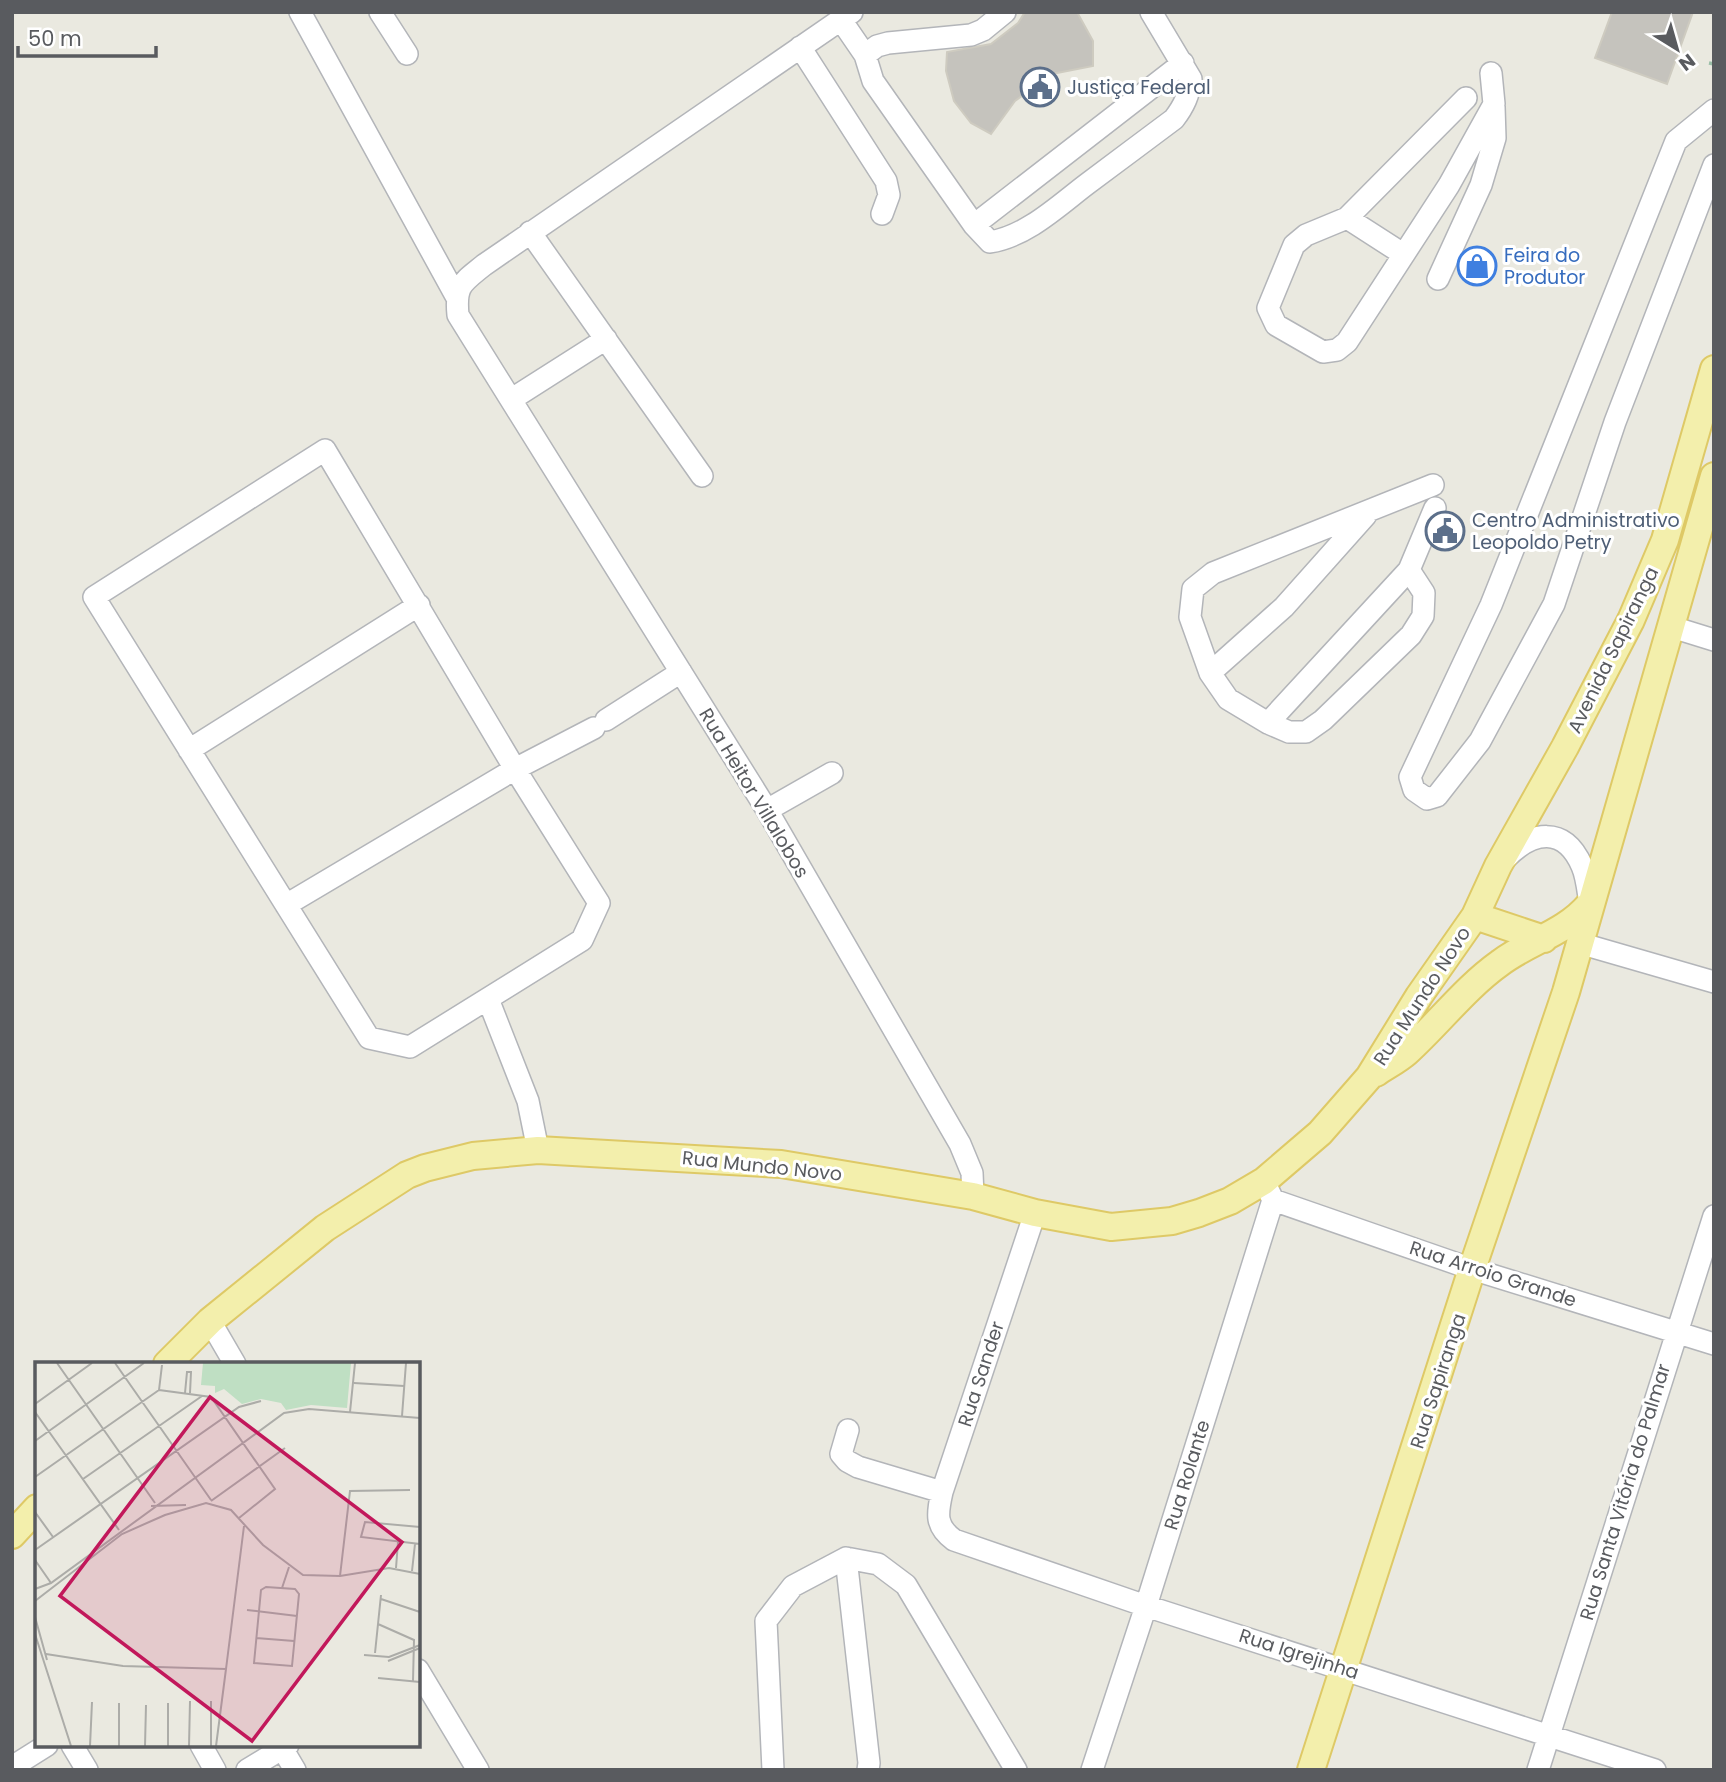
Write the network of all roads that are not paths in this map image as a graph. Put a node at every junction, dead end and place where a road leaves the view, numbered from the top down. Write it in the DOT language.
graph roads {
  1 [pos="300,12"];
  2 [pos="380,12"];
  3 [pos="1005,12"];
  4 [pos="1151,12"];
  5 [pos="847,16"];
  6 [pos="800,47"];
  7 [pos="407,54"];
  8 [pos="865,54"];
  9 [pos="1183,63"];
  10 [pos="1491,73"];
  11 [pos="1466,98"];
  12 [pos="1494,104"];
  13 [pos="1714,110"];
  14 [pos="1714,165"];
  15 [pos="883,214"];
  16 [pos="1347,218"];
  17 [pos="974,225"];
  18 [pos="530,232"];
  19 [pos="1403,254"];
  20 [pos="1438,279"];
  21 [pos="456,296"];
  22 [pos="606,339"];
  23 [pos="1714,369"];
  24 [pos="512,399"];
  25 [pos="702,476"];
  26 [pos="1714,476"];
  27 [pos="1433,485"];
  28 [pos="1435,508"];
  29 [pos="1369,511"];
  30 [pos="1409,570"];
  31 [pos="419,604"];
  32 [pos="1672,626"];
  33 [pos="1714,640"];
  34 [pos="681,672"];
  35 [pos="1210,673"];
  36 [pos="1268,723"];
  37 [pos="189,750"];
  38 [pos="515,769"];
  39 [pos="832,773"];
  40 [pos="767,810"];
  41 [pos="1498,866"];
  42 [pos="1590,904"];
  43 [pos="286,905"];
  44 [pos="1475,916"];
  45 [pos="1544,939"];
  46 [pos="1579,943"];
  47 [pos="1714,982"];
  48 [pos="1566,992"];
  49 [pos="488,999"];
  50 [pos="1369,1077"];
  51 [pos="538,1150"];
  52 [pos="1268,1190"];
  53 [pos="973,1196"];
  54 [pos="1035,1213"];
  55 [pos="1714,1216"];
  56 [pos="1472,1269"];
  57 [pos="209,1321"];
  58 [pos="1676,1331"];
  59 [pos="1714,1344"];
  60 [pos="169,1362"];
  61 [pos="234,1362"];
  62 [pos="848,1430"];
  63 [pos="942,1492"];
  64 [pos="35,1510"];
  65 [pos="946,1534"];
  66 [pos="12,1535"];
  67 [pos="846,1558"];
  68 [pos="1146,1606"];
  69 [pos="1344,1668"];
  70 [pos="420,1673"];
  71 [pos="1549,1734"];
  72 [pos="43,1747"];
  73 [pos="73,1747"];
  74 [pos="202,1747"];
  75 [pos="285,1747"];
  76 [pos="15,1760"];
  77 [pos="87,1770"];
  78 [pos="215,1770"];
  79 [pos="247,1770"];
  80 [pos="295,1770"];
  81 [pos="478,1770"];
  82 [pos="773,1770"];
  83 [pos="868,1770"];
  84 [pos="1016,1770"];
  85 [pos="1092,1770"];
  86 [pos="1311,1770"];
  87 [pos="1538,1770"];
  88 [pos="1655,1770"];
  1 -- 21 [label="street, Rua Heitor Villalobos"];
  2 -- 7 [label="street"];
  3 -- 8 [label="street"];
  4 -- 9 [label="street"];
  5 -- 6 [label="street"];
  5 -- 8 [label="street"];
  6 -- 15 [label="street"];
  6 -- 18 [label="street"];
  8 -- 17 [label="street"];
  9 -- 17 [label="street"];
  9 -- 17 [label="street"];
  10 -- 12 [label="street"];
  11 -- 16 [label="street"];
  12 -- 19 [label="street"];
  12 -- 20 [label="street"];
  13 -- 14 [label="street"];
  16 -- 19 [label="street"];
  16 -- 19 [label="street"];
  18 -- 21 [label="street"];
  18 -- 22 [label="street"];
  21 -- 24 [label="street, Rua Heitor Villalobos"];
  22 -- 24 [label="street"];
  22 -- 25 [label="street"];
  23 -- 41 [label="main road, Avenida Sapiranga"];
  24 -- 34 [label="street, Rua Heitor Villalobos"];
  26 -- 32 [label="main road, Avenida Sapiranga"];
  27 -- 29 [label="street"];
  28 -- 30 [label="street"];
  29 -- 35 [label="street"];
  29 -- 35 [label="street"];
  30 -- 36 [label="street"];
  30 -- 36 [label="street"];
  31 -- 37 [label="street"];
  31 -- 37 [label="street"];
  31 -- 38 [label="street"];
  32 -- 33 [label="street"];
  32 -- 42 [label="main road, Avenida Sapiranga"];
  34 -- 38 [label="street"];
  34 -- 40 [label="street, Rua Heitor Villalobos"];
  35 -- 36 [label="street"];
  37 -- 43 [label="street"];
  38 -- 43 [label="street"];
  38 -- 49 [label="street"];
  39 -- 40 [label="street"];
  40 -- 53 [label="street, Rua Heitor Villalobos"];
  41 -- 42 [label="street"];
  41 -- 44 [label="main road, Avenida Sapiranga"];
  42 -- 45 [label="main road"];
  42 -- 46 [label="main road, Rua Sapiranga"];
  43 -- 49 [label="street"];
  44 -- 45 [label="main road"];
  44 -- 50 [label="main road, Rua Mundo Novo"];
  45 -- 48 [label="main road"];
  45 -- 50 [label="main road, Rua Mundo Novo"];
  46 -- 47 [label="street"];
  46 -- 48 [label="main road, Rua Sapiranga"];
  48 -- 56 [label="main road, Rua Sapiranga"];
  49 -- 51 [label="street"];
  50 -- 52 [label="main road, Rua Mundo Novo"];
  51 -- 53 [label="main road, Rua Mundo Novo"];
  51 -- 57 [label="main road, Rua Mundo Novo"];
  52 -- 54 [label="main road, Rua Mundo Novo"];
  52 -- 56 [label="street, Rua Arroio Grande"];
  52 -- 68 [label="street, Rua Rolante"];
  53 -- 54 [label="main road, Rua Mundo Novo"];
  54 -- 63 [label="street, Rua Sander"];
  55 -- 58 [label="street, Rua Santa Vitória do Palmar"];
  56 -- 58 [label="street, Rua Arroio Grande"];
  56 -- 69 [label="main road, Rua Sapiranga"];
  57 -- 60 [label="main road, Rua Mundo Novo"];
  57 -- 61 [label="street"];
  58 -- 59 [label="street, Rua Arroio Grande"];
  58 -- 71 [label="street, Rua Santa Vitória do Palmar"];
  62 -- 63 [label="street"];
  63 -- 65 [label="street, Rua Sander"];
  64 -- 66 [label="main road"];
  65 -- 68 [label="street, Rua Igrejinha"];
  67 -- 82 [label="street"];
  67 -- 83 [label="street"];
  67 -- 84 [label="street"];
  68 -- 69 [label="street, Rua Igrejinha"];
  68 -- 85 [label="street, Rua Rolante"];
  69 -- 71 [label="street, Rua Igrejinha"];
  69 -- 86 [label="main road, Rua Sapiranga"];
  70 -- 81 [label="street"];
  71 -- 87 [label="street, Rua Santa Vitória do Palmar"];
  71 -- 88 [label="street, Rua Igrejinha"];
  72 -- 76 [label="street"];
  73 -- 77 [label="street"];
  74 -- 78 [label="street"];
  75 -- 79 [label="street"];
  75 -- 80 [label="street"];
}
